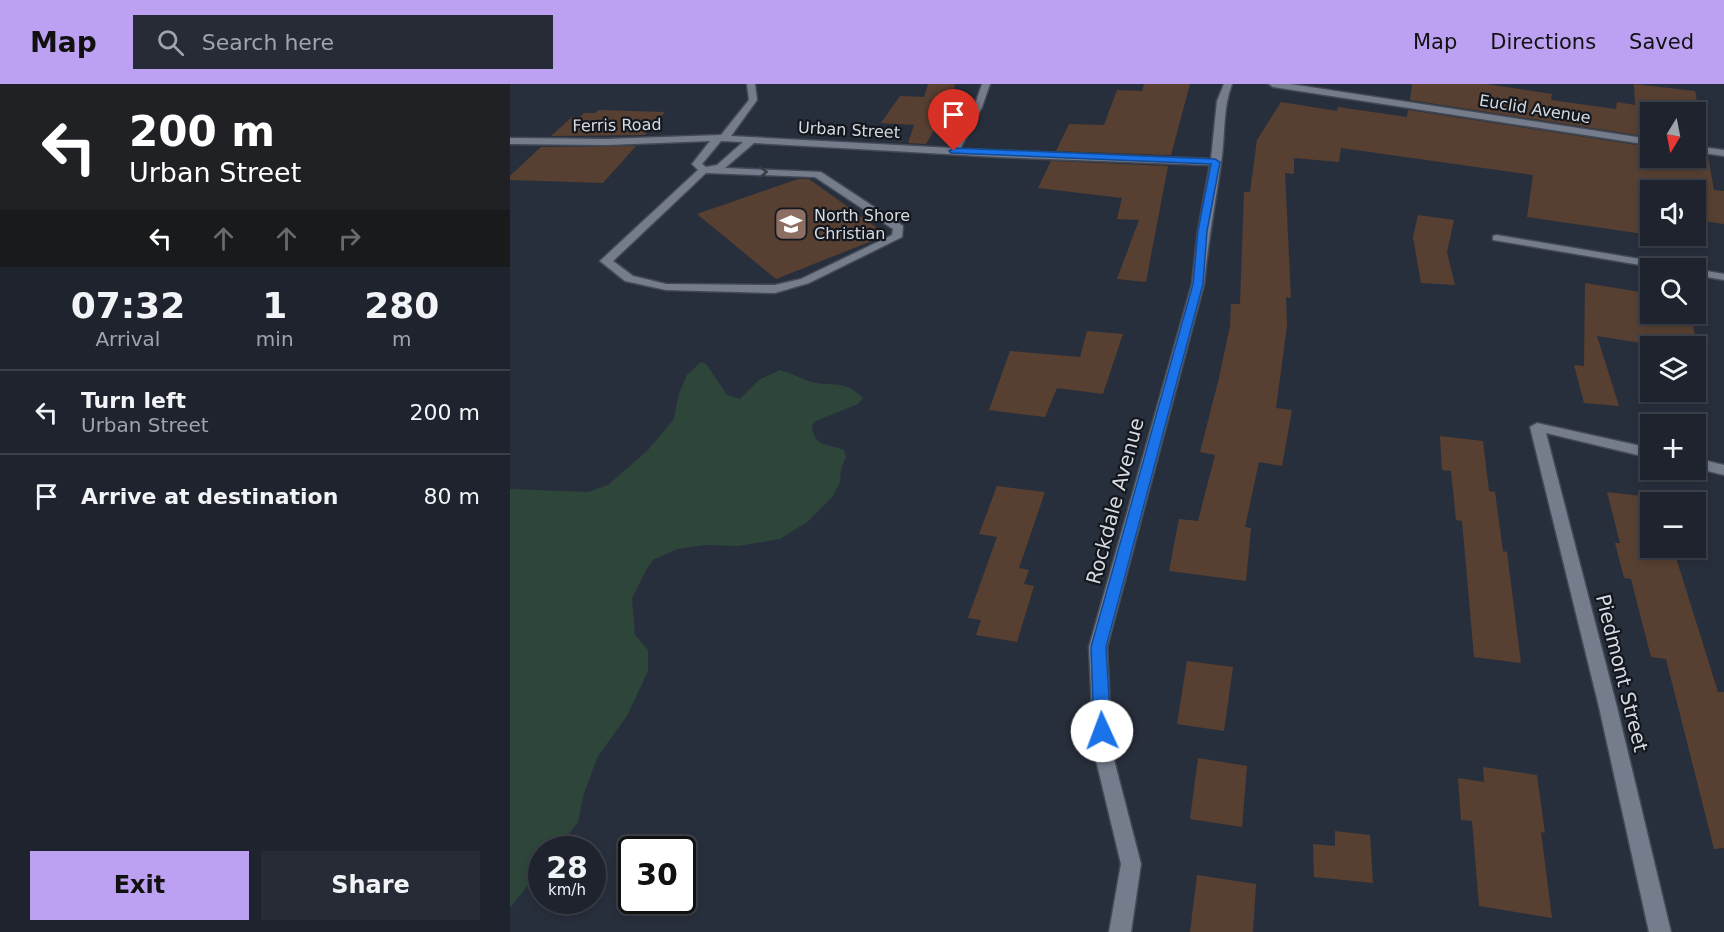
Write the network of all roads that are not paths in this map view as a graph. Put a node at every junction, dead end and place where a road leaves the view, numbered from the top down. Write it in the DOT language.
graph roads {
  1 [pos="751,84"];
  2 [pos="987,84"];
  3 [pos="1228,84"];
  4 [pos="1273,84"];
  5 [pos="1363,84"];
  6 [pos="1362,98"];
  7 [pos="721,138"];
  8 [pos="752,139"];
  9 [pos="1640,140"];
  10 [pos="510,141"];
  11 [pos="954,151"];
  12 [pos="1706,151"];
  13 [pos="1724,153"];
  14 [pos="1215,162"];
  15 [pos="704,170"];
  16 [pos="1497,237"];
  17 [pos="1640,262"];
  18 [pos="1706,274"];
  19 [pos="1724,277"];
  20 [pos="1640,451"];
  21 [pos="1706,466"];
  22 [pos="1724,470"];
  23 [pos="1120,932"];
  24 [pos="1660,932"];
  1 -- 7 [label="street"];
  2 -- 11 [label="street"];
  3 -- 14 [label="street, Rockdale Avenue"];
  4 -- 6 [label="street, Euclid Avenue"];
  5 -- 6 [label="street"];
  6 -- 9 [label="street, Euclid Avenue"];
  7 -- 8 [label="street, Urban Street"];
  7 -- 10 [label="street, Ferris Road"];
  7 -- 15 [label="street"];
  8 -- 11 [label="street, Urban Street"];
  8 -- 15 [label="street"];
  11 -- 14 [label="street, Urban Street"];
  12 -- 13 [label="street"];
  14 -- 23 [label="street, Rockdale Avenue"];
  15 -- 15 [label="street, one-way"];
  16 -- 17 [label="street"];
  18 -- 19 [label="street"];
  20 -- 24 [label="street, Piedmont Street"];
  21 -- 22 [label="street"];
}
